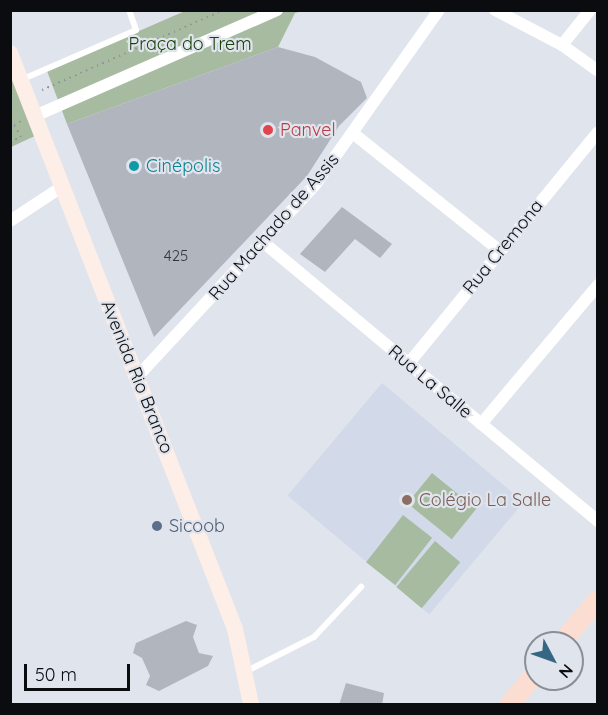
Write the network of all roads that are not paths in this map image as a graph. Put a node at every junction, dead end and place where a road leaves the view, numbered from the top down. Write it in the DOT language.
graph roads {
  1 [pos="129,10"];
  2 [pos="277,10"];
  3 [pos="439,10"];
  4 [pos="495,10"];
  5 [pos="590,10"];
  6 [pos="562,45"];
  7 [pos="10,53"];
  8 [pos="597,71"];
  9 [pos="22,79"];
  10 [pos="37,115"];
  11 [pos="597,132"];
  12 [pos="354,134"];
  13 [pos="63,186"];
  14 [pos="10,221"];
  15 [pos="263,242"];
  16 [pos="500,251"];
  17 [pos="597,285"];
  18 [pos="409,363"];
  19 [pos="138,376"];
  20 [pos="481,424"];
  21 [pos="597,521"];
  22 [pos="361,587"];
  23 [pos="597,600"];
  24 [pos="571,631"];
  25 [pos="244,673"];
  26 [pos="524,688"];
  27 [pos="251,705"];
  28 [pos="510,705"];
  1 -- 9 [label="lane"];
  2 -- 10 [label="street"];
  3 -- 12 [label="street, Rua Machado de Assis"];
  4 -- 6 [label="street"];
  5 -- 6 [label="street"];
  6 -- 8 [label="street"];
  7 -- 9 [label="main road, Avenida Rio Branco"];
  9 -- 10 [label="main road, Avenida Rio Branco"];
  10 -- 13 [label="main road, Avenida Rio Branco"];
  11 -- 16 [label="street, Rua Cremona"];
  12 -- 15 [label="street, Rua Machado de Assis"];
  12 -- 16 [label="street"];
  13 -- 14 [label="street"];
  13 -- 19 [label="main road, Avenida Rio Branco"];
  15 -- 18 [label="street, Rua La Salle"];
  15 -- 19 [label="street, Rua Machado de Assis"];
  16 -- 18 [label="street, Rua Cremona"];
  17 -- 20 [label="street"];
  18 -- 20 [label="street, Rua La Salle"];
  19 -- 25 [label="main road, Avenida Rio Branco"];
  20 -- 21 [label="street, Rua La Salle"];
  22 -- 25 [label="lane"];
  23 -- 24 [label="main road"];
  25 -- 27 [label="main road, Avenida Rio Branco"];
  26 -- 28 [label="main road"];
}
